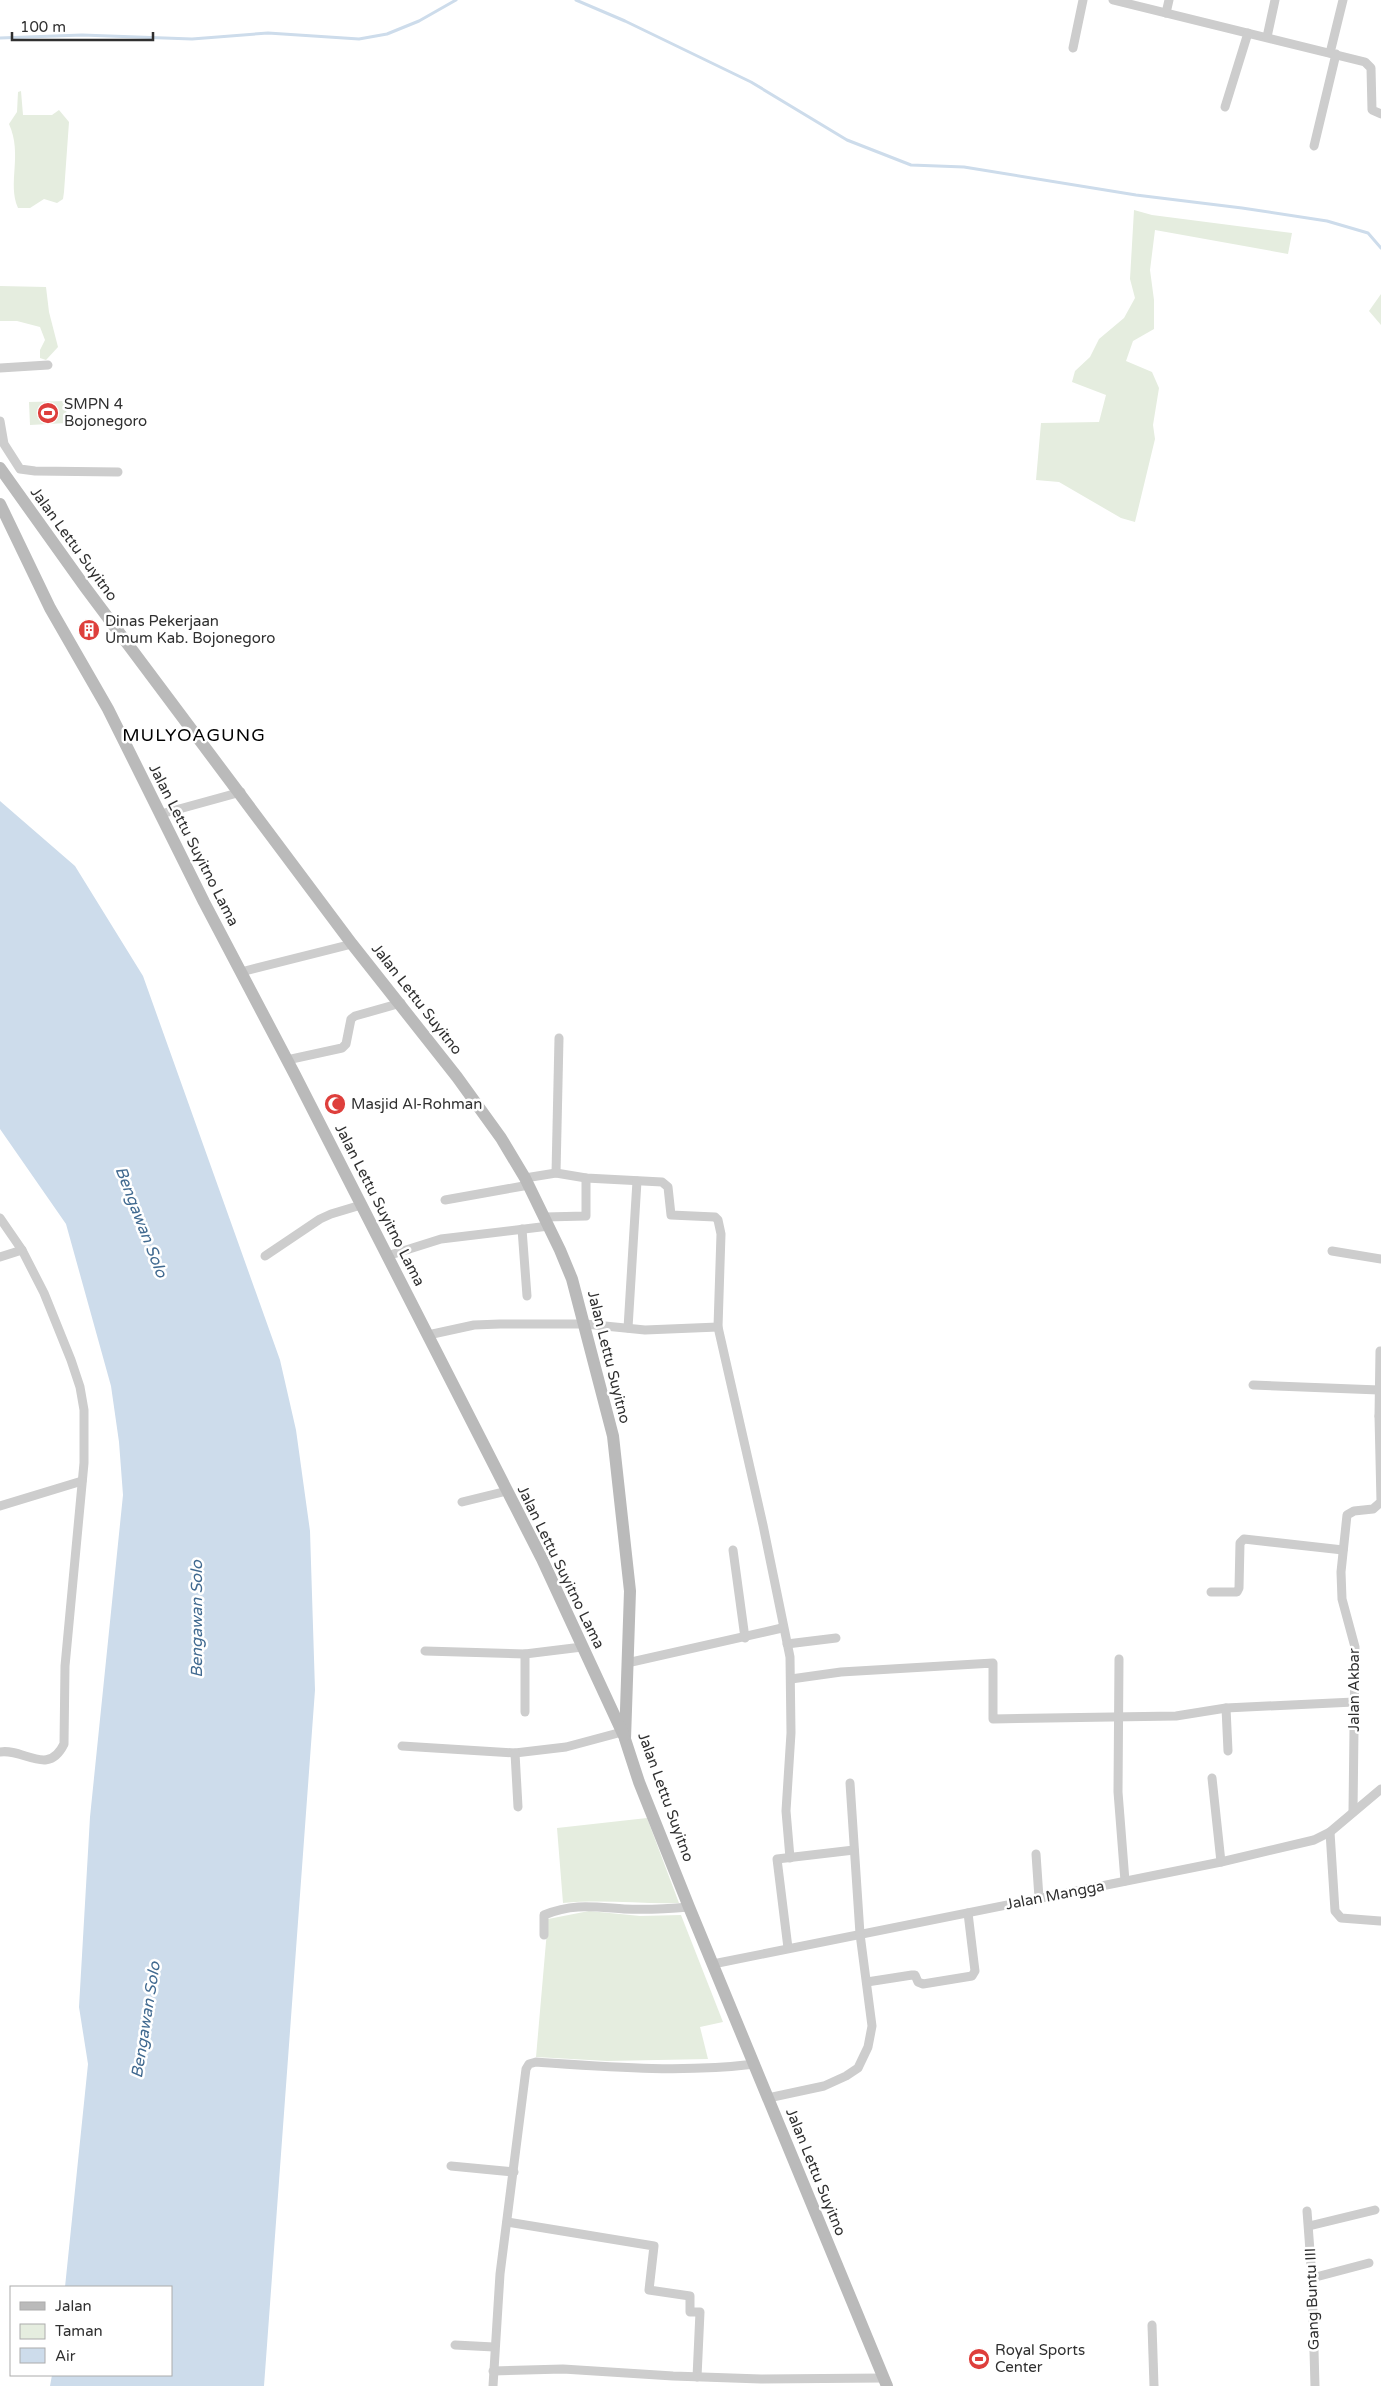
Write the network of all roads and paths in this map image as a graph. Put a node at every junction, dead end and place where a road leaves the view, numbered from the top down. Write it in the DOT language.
graph roads {
  1 [pos="1083,0"];
  2 [pos="1169,0"];
  3 [pos="1275,0"];
  4 [pos="1343,0"];
  5 [pos="1119,1"];
  6 [pos="1166,13"];
  7 [pos="1248,33"];
  8 [pos="1267,37"];
  9 [pos="1073,48"];
  10 [pos="1333,54"];
  11 [pos="1225,107"];
  12 [pos="1381,114"];
  13 [pos="1314,146"];
  14 [pos="48,365"];
  15 [pos="0,368"];
  16 [pos="0,421"];
  17 [pos="0,468"];
  18 [pos="118,472"];
  19 [pos="21,500"];
  20 [pos="3,508"];
  21 [pos="240,792"];
  22 [pos="161,814"];
  23 [pos="352,944"];
  24 [pos="241,972"];
  25 [pos="401,1003"];
  26 [pos="559,1038"];
  27 [pos="287,1060"];
  28 [pos="556,1173"];
  29 [pos="586,1178"];
  30 [pos="527,1181"];
  31 [pos="637,1181"];
  32 [pos="444,1200"];
  33 [pos="361,1204"];
  34 [pos="0,1218"];
  35 [pos="547,1222"];
  36 [pos="522,1229"];
  37 [pos="22,1250"];
  38 [pos="1332,1251"];
  39 [pos="265,1256"];
  40 [pos="387,1256"];
  41 [pos="0,1257"];
  42 [pos="1381,1259"];
  43 [pos="527,1296"];
  44 [pos="585,1324"];
  45 [pos="718,1327"];
  46 [pos="628,1328"];
  47 [pos="428,1335"];
  48 [pos="1380,1351"];
  49 [pos="1253,1384"];
  50 [pos="1379,1390"];
  51 [pos="1380,1416"];
  52 [pos="82,1481"];
  53 [pos="507,1491"];
  54 [pos="462,1502"];
  55 [pos="0,1506"];
  56 [pos="733,1550"];
  57 [pos="1343,1550"];
  58 [pos="1211,1592"];
  59 [pos="782,1628"];
  60 [pos="745,1638"];
  61 [pos="836,1638"];
  62 [pos="787,1644"];
  63 [pos="582,1647"];
  64 [pos="426,1651"];
  65 [pos="525,1654"];
  66 [pos="1119,1659"];
  67 [pos="627,1663"];
  68 [pos="791,1679"];
  69 [pos="626,1692"];
  70 [pos="604,1695"];
  71 [pos="1354,1702"];
  72 [pos="1226,1708"];
  73 [pos="525,1712"];
  74 [pos="1120,1717"];
  75 [pos="623,1735"];
  76 [pos="402,1746"];
  77 [pos="1228,1751"];
  78 [pos="0,1752"];
  79 [pos="515,1753"];
  80 [pos="1212,1778"];
  81 [pos="850,1783"];
  82 [pos="1381,1789"];
  83 [pos="518,1807"];
  84 [pos="1353,1812"];
  85 [pos="1330,1832"];
  86 [pos="854,1850"];
  87 [pos="1036,1854"];
  88 [pos="790,1858"];
  89 [pos="1221,1862"];
  90 [pos="1124,1881"];
  91 [pos="1039,1898"];
  92 [pos="690,1907"];
  93 [pos="968,1913"];
  94 [pos="1380,1921"];
  95 [pos="860,1934"];
  96 [pos="544,1935"];
  97 [pos="788,1948"];
  98 [pos="713,1964"];
  99 [pos="867,1982"];
  100 [pos="754,2064"];
  101 [pos="768,2098"];
  102 [pos="451,2166"];
  103 [pos="514,2172"];
  104 [pos="1375,2210"];
  105 [pos="1307,2211"];
  106 [pos="507,2222"];
  107 [pos="1309,2226"];
  108 [pos="1369,2263"];
  109 [pos="1312,2278"];
  110 [pos="1152,2325"];
  111 [pos="455,2345"];
  112 [pos="494,2347"];
  113 [pos="493,2371"];
  114 [pos="697,2377"];
  115 [pos="885,2382"];
  116 [pos="493,2386"];
  117 [pos="1154,2386"];
  118 [pos="1315,2386"];
  1 -- 9 [label="street"];
  2 -- 6 [label="street"];
  3 -- 8 [label="street"];
  4 -- 10 [label="street"];
  5 -- 6 [label="street"];
  6 -- 7 [label="street"];
  7 -- 8 [label="street"];
  7 -- 11 [label="street"];
  8 -- 10 [label="street"];
  10 -- 12 [label="street"];
  10 -- 13 [label="street"];
  14 -- 15 [label="street"];
  16 -- 18 [label="street"];
  17 -- 19 [label="main road, Jalan Lettu Suyitno"];
  19 -- 20 [label="main road"];
  19 -- 21 [label="main road, Jalan Lettu Suyitno"];
  20 -- 22 [label="main road, Jalan Lettu Suyitno Lama"];
  21 -- 22 [label="street"];
  21 -- 23 [label="main road, Jalan Lettu Suyitno"];
  22 -- 24 [label="main road, Jalan Lettu Suyitno Lama"];
  23 -- 24 [label="street"];
  23 -- 25 [label="main road, Jalan Lettu Suyitno"];
  24 -- 27 [label="main road, Jalan Lettu Suyitno Lama"];
  25 -- 27 [label="street"];
  25 -- 30 [label="main road, Jalan Lettu Suyitno"];
  26 -- 28 [label="street"];
  27 -- 33 [label="main road, Jalan Lettu Suyitno Lama"];
  28 -- 29 [label="street"];
  28 -- 30 [label="street"];
  29 -- 31 [label="street"];
  29 -- 35 [label="street"];
  30 -- 32 [label="street"];
  30 -- 35 [label="main road, Jalan Lettu Suyitno"];
  31 -- 45 [label="street"];
  31 -- 46 [label="street"];
  33 -- 39 [label="street"];
  33 -- 40 [label="main road, Jalan Lettu Suyitno Lama"];
  34 -- 37 [label="street"];
  35 -- 36 [label="street"];
  35 -- 44 [label="main road, Jalan Lettu Suyitno"];
  36 -- 40 [label="street"];
  36 -- 43 [label="street"];
  37 -- 41 [label="street"];
  37 -- 52 [label="street"];
  38 -- 42 [label="street"];
  40 -- 47 [label="main road, Jalan Lettu Suyitno Lama"];
  44 -- 46 [label="street"];
  44 -- 47 [label="street"];
  44 -- 67 [label="main road, Jalan Lettu Suyitno"];
  45 -- 46 [label="street"];
  45 -- 59 [label="street"];
  47 -- 53 [label="main road, Jalan Lettu Suyitno Lama"];
  48 -- 50 [label="street"];
  49 -- 50 [label="street"];
  50 -- 51 [label="street"];
  51 -- 57 [label="street, Jalan Akbar"];
  52 -- 55 [label="street"];
  52 -- 78 [label="street"];
  53 -- 54 [label="street"];
  53 -- 63 [label="main road, Jalan Lettu Suyitno Lama"];
  56 -- 60 [label="street"];
  57 -- 58 [label="street"];
  57 -- 71 [label="street, Jalan Akbar"];
  59 -- 60 [label="street"];
  59 -- 62 [label="street"];
  60 -- 67 [label="street"];
  61 -- 62 [label="street"];
  62 -- 68 [label="street"];
  63 -- 65 [label="street"];
  63 -- 70 [label="main road, Jalan Lettu Suyitno Lama"];
  64 -- 65 [label="street"];
  65 -- 73 [label="street"];
  66 -- 74 [label="street"];
  67 -- 69 [label="main road, Jalan Lettu Suyitno"];
  68 -- 74 [label="street"];
  68 -- 88 [label="street"];
  69 -- 70 [label="main road"];
  69 -- 75 [label="main road, Jalan Lettu Suyitno"];
  70 -- 75 [label="main road, Jalan Lettu Suyitno Lama"];
  71 -- 72 [label="street"];
  71 -- 84 [label="street, Jalan Akbar"];
  72 -- 74 [label="street"];
  72 -- 77 [label="street"];
  74 -- 90 [label="street"];
  75 -- 79 [label="street"];
  75 -- 92 [label="main road, Jalan Lettu Suyitno"];
  76 -- 79 [label="street"];
  79 -- 83 [label="street"];
  80 -- 89 [label="street"];
  81 -- 86 [label="street"];
  82 -- 84 [label="street, Jalan Mangga"];
  84 -- 85 [label="street, Jalan Mangga"];
  85 -- 89 [label="street, Jalan Mangga"];
  85 -- 94 [label="street"];
  86 -- 88 [label="street"];
  86 -- 95 [label="street"];
  87 -- 91 [label="street"];
  88 -- 97 [label="street"];
  89 -- 90 [label="street, Jalan Mangga"];
  90 -- 91 [label="street, Jalan Mangga"];
  91 -- 93 [label="street, Jalan Mangga"];
  92 -- 96 [label="street"];
  92 -- 98 [label="main road, Jalan Lettu Suyitno"];
  93 -- 95 [label="street, Jalan Mangga"];
  93 -- 99 [label="street"];
  95 -- 97 [label="street, Jalan Mangga"];
  95 -- 99 [label="street"];
  97 -- 98 [label="street, Jalan Mangga"];
  98 -- 100 [label="main road, Jalan Lettu Suyitno"];
  99 -- 101 [label="street"];
  100 -- 101 [label="main road, Jalan Lettu Suyitno"];
  100 -- 103 [label="street"];
  101 -- 115 [label="main road, Jalan Lettu Suyitno"];
  102 -- 103 [label="street"];
  103 -- 106 [label="street"];
  104 -- 107 [label="street"];
  105 -- 107 [label="street, Gang Buntu III"];
  106 -- 112 [label="street"];
  106 -- 114 [label="street"];
  107 -- 109 [label="street, Gang Buntu III"];
  108 -- 109 [label="street"];
  109 -- 118 [label="street, Gang Buntu III"];
  110 -- 117 [label="street"];
  111 -- 112 [label="street"];
  112 -- 113 [label="street"];
  113 -- 114 [label="street"];
  113 -- 116 [label="street"];
  114 -- 115 [label="street"];
}
